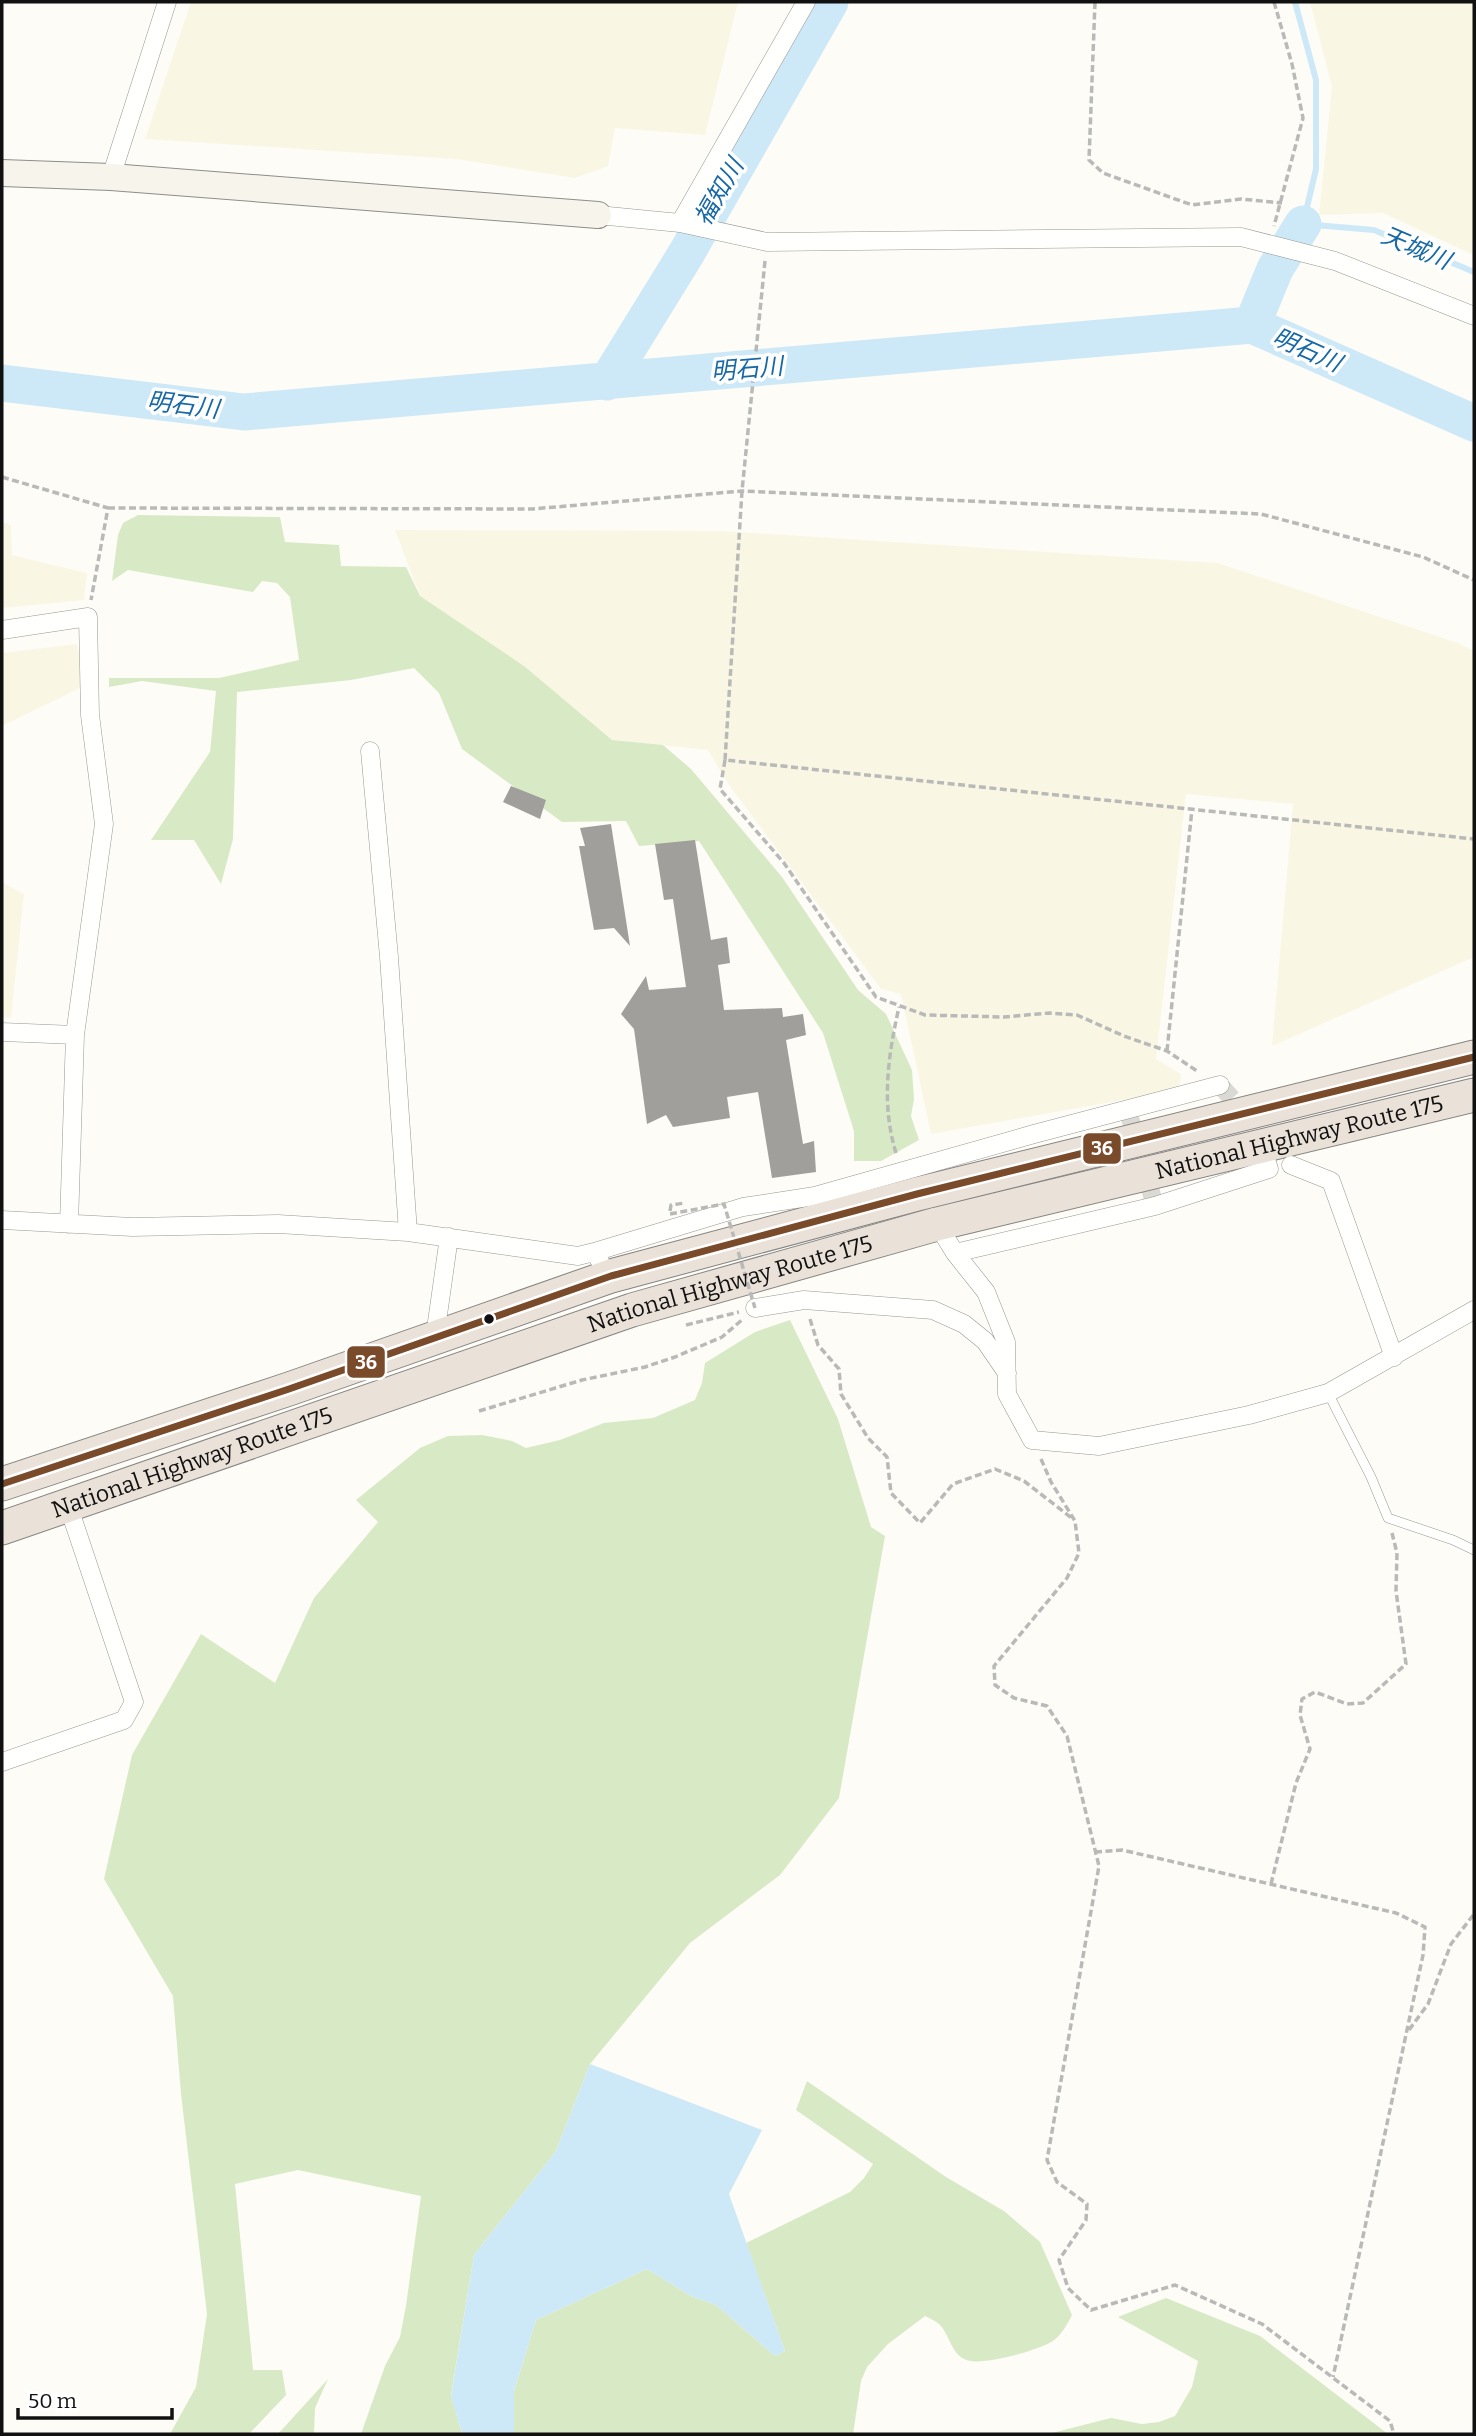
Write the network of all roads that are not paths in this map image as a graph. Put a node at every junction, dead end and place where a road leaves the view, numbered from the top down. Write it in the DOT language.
graph roads {
  1 [pos="167,2"];
  2 [pos="806,2"];
  3 [pos="2,173"];
  4 [pos="111,177"];
  5 [pos="598,215"];
  6 [pos="680,223"];
  7 [pos="1474,316"];
  8 [pos="2,630"];
  9 [pos="370,751"];
  10 [pos="2,1032"];
  11 [pos="75,1035"];
  12 [pos="1474,1057"];
  13 [pos="1220,1086"];
  14 [pos="1474,1095"];
  15 [pos="1262,1146"];
  16 [pos="1291,1165"];
  17 [pos="2,1220"];
  18 [pos="69,1224"];
  19 [pos="937,1224"];
  20 [pos="408,1232"];
  21 [pos="449,1237"];
  22 [pos="955,1253"];
  23 [pos="603,1264"];
  24 [pos="755,1308"];
  25 [pos="1474,1310"];
  26 [pos="435,1336"];
  27 [pos="1394,1357"];
  28 [pos="1007,1373"];
  29 [pos="1328,1393"];
  30 [pos="2,1484"];
  31 [pos="68,1505"];
  32 [pos="2,1528"];
  33 [pos="1474,1550"];
  34 [pos="2,1762"];
  1 -- 4 [label="street"];
  2 -- 6 [label="street"];
  3 -- 4 [label="street"];
  4 -- 5 [label="street"];
  5 -- 6 [label="street"];
  6 -- 7 [label="street"];
  8 -- 11 [label="street"];
  9 -- 20 [label="street"];
  10 -- 11 [label="street"];
  11 -- 18 [label="street"];
  12 -- 23 [label="highway, National Highway Route 175"];
  13 -- 23 [label="street"];
  14 -- 15 [label="highway, National Highway Route 175"];
  15 -- 19 [label="highway, National Highway Route 175"];
  15 -- 22 [label="street"];
  16 -- 27 [label="street"];
  17 -- 18 [label="street"];
  18 -- 20 [label="street"];
  19 -- 22 [label="street"];
  19 -- 31 [label="highway, National Highway Route 175"];
  20 -- 21 [label="street"];
  21 -- 23 [label="street"];
  21 -- 26 [label="street"];
  22 -- 28 [label="street"];
  23 -- 26 [label="highway, National Highway Route 175"];
  24 -- 28 [label="street"];
  25 -- 27 [label="street"];
  26 -- 30 [label="highway, National Highway Route 175"];
  27 -- 29 [label="street"];
  28 -- 29 [label="street"];
  29 -- 33 [label="lane"];
  31 -- 32 [label="highway, National Highway Route 175"];
  31 -- 34 [label="street"];
}
